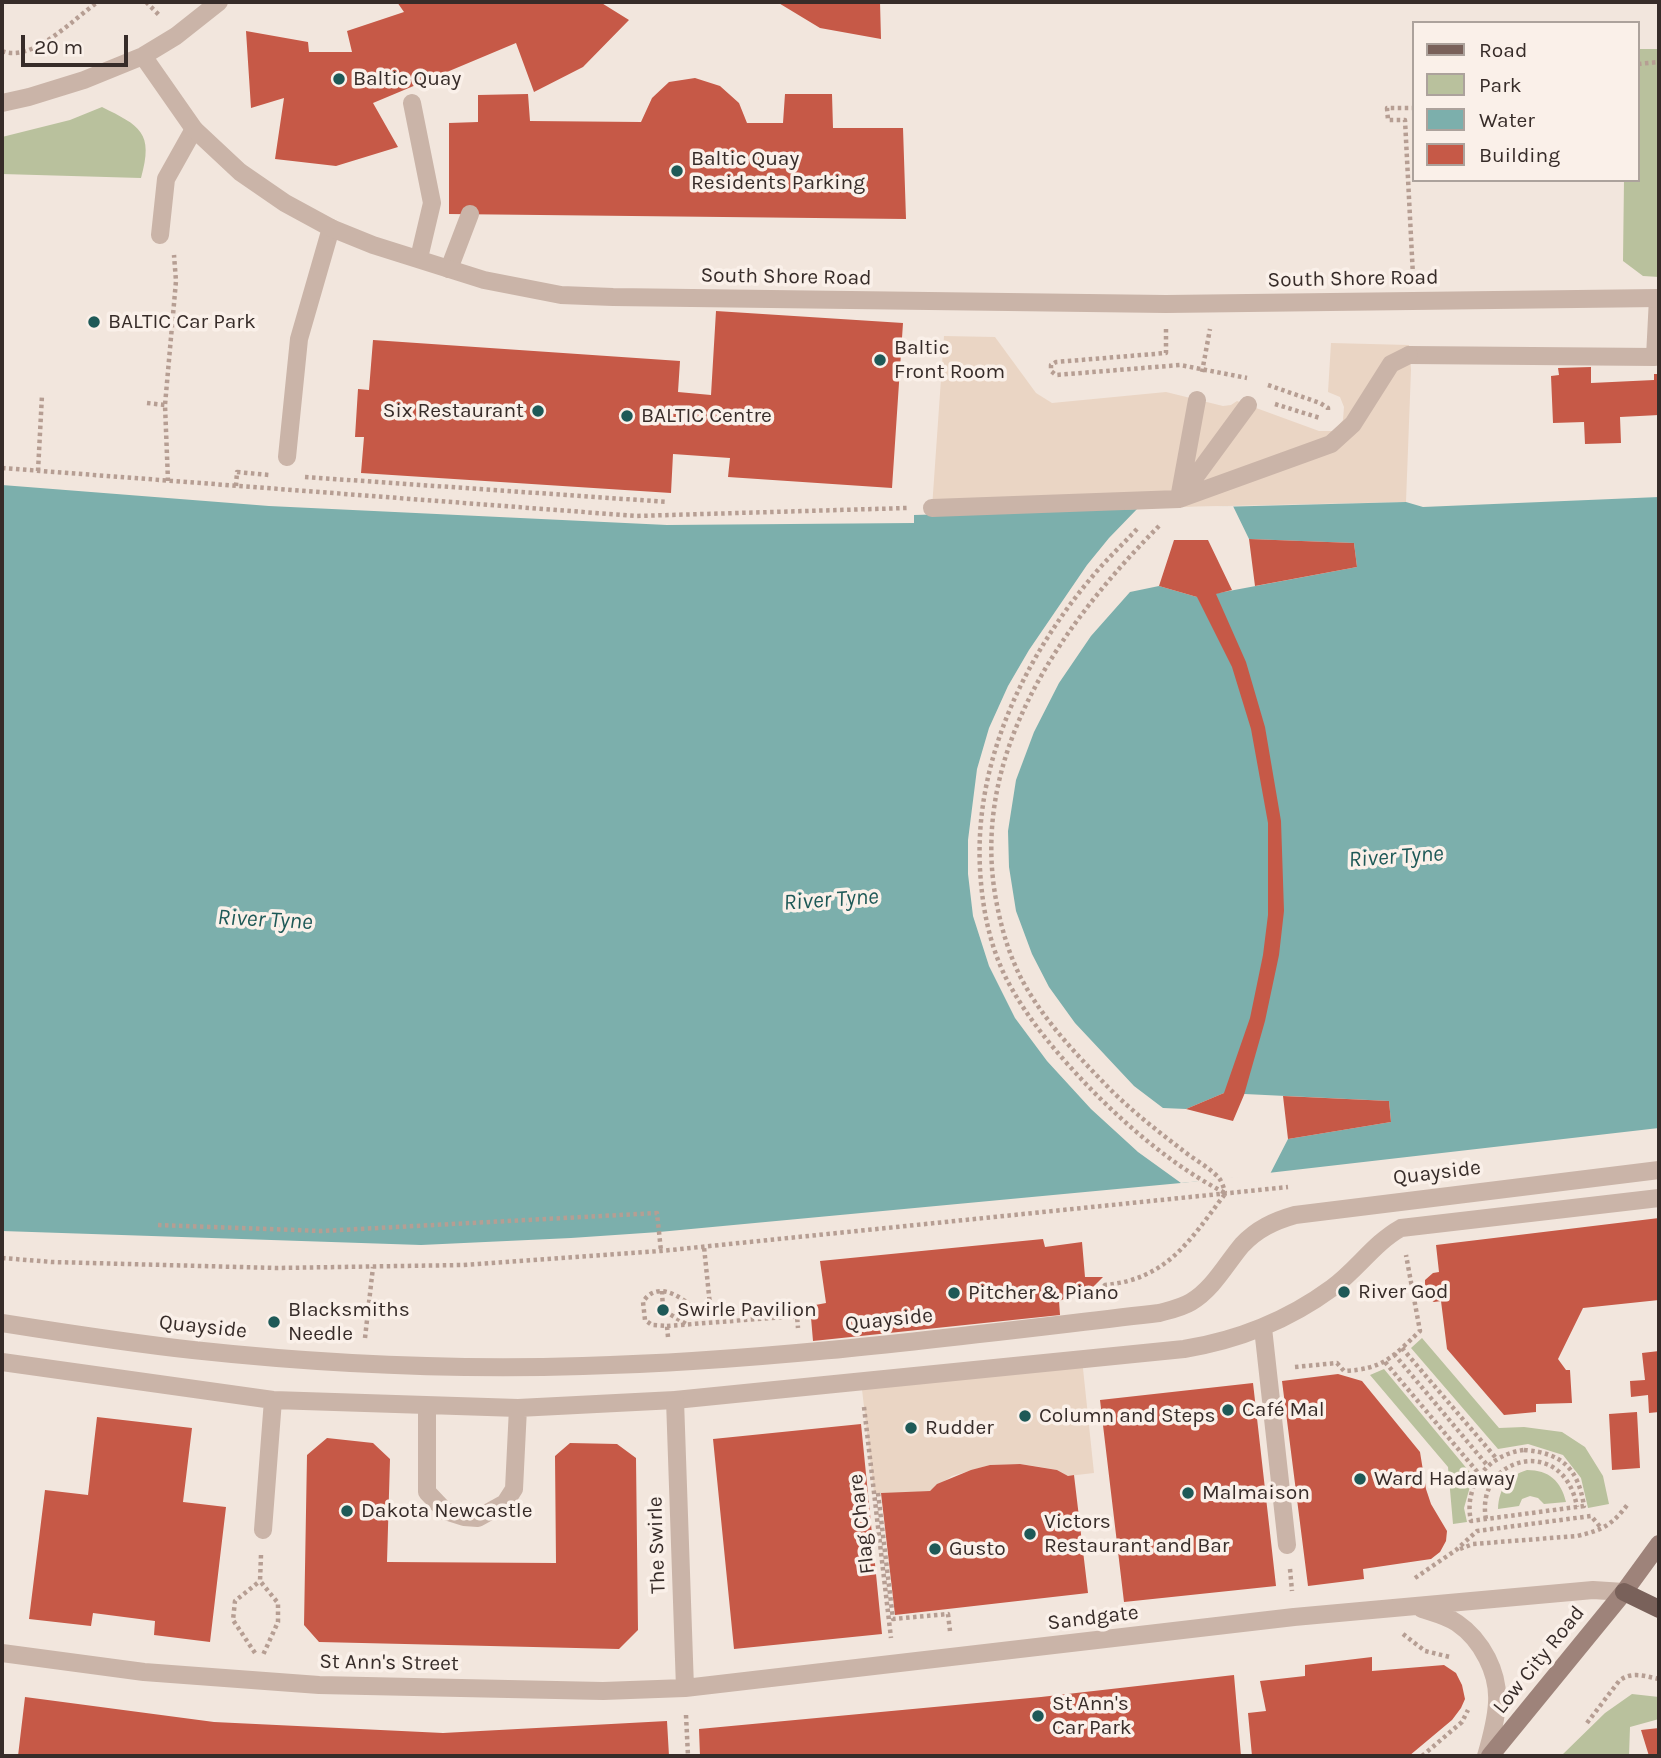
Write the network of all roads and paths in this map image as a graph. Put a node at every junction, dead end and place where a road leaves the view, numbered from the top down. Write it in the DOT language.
graph roads {
  1 [pos="98,2"];
  2 [pos="219,2"];
  3 [pos="2,51"];
  4 [pos="143,56"];
  5 [pos="1659,62"];
  6 [pos="1640,64"];
  7 [pos="2,103"];
  8 [pos="412,103"];
  9 [pos="1412,108"];
  10 [pos="194,129"];
  11 [pos="470,214"];
  12 [pos="331,228"];
  13 [pos="166,239"];
  14 [pos="419,258"];
  15 [pos="449,269"];
  16 [pos="1659,298"];
  17 [pos="1415,301"];
  18 [pos="1208,336"];
  19 [pos="1205,357"];
  20 [pos="43,396"];
  21 [pos="1197,400"];
  22 [pos="147,403"];
  23 [pos="165,405"];
  24 [pos="1248,405"];
  25 [pos="287,457"];
  26 [pos="2,468"];
  27 [pos="38,471"];
  28 [pos="278,475"];
  29 [pos="292,476"];
  30 [pos="168,481"];
  31 [pos="236,486"];
  32 [pos="668,502"];
  33 [pos="1178,503"];
  34 [pos="932,508"];
  35 [pos="1659,1170"];
  36 [pos="1226,1194"];
  37 [pos="1659,1198"];
  38 [pos="158,1225"];
  39 [pos="704,1247"];
  40 [pos="661,1251"];
  41 [pos="2,1258"];
  42 [pos="1105,1286"];
  43 [pos="662,1291"];
  44 [pos="2,1323"];
  45 [pos="687,1325"];
  46 [pos="667,1326"];
  47 [pos="1263,1328"];
  48 [pos="1420,1331"];
  49 [pos="1402,1348"];
  50 [pos="801,1353"];
  51 [pos="1394,1354"];
  52 [pos="2,1362"];
  53 [pos="1385,1362"];
  54 [pos="671,1363"];
  55 [pos="1268,1368"];
  56 [pos="861,1381"];
  57 [pos="273,1400"];
  58 [pos="674,1400"];
  59 [pos="427,1406"];
  60 [pos="518,1408"];
  61 [pos="1496,1458"];
  62 [pos="1487,1465"];
  63 [pos="1480,1475"];
  64 [pos="878,1493"];
  65 [pos="1628,1504"];
  66 [pos="1577,1507"];
  67 [pos="1531,1514"];
  68 [pos="1486,1519"];
  69 [pos="1532,1524"];
  70 [pos="1602,1529"];
  71 [pos="263,1530"];
  72 [pos="1659,1544"];
  73 [pos="1287,1545"];
  74 [pos="1456,1550"];
  75 [pos="1413,1579"];
  76 [pos="260,1581"];
  77 [pos="1624,1592"];
  78 [pos="1415,1607"];
  79 [pos="1370,1609"];
  80 [pos="1659,1609"];
  81 [pos="1294,1617"];
  82 [pos="2,1653"];
  83 [pos="953,1657"];
  84 [pos="1455,1661"];
  85 [pos="894,1664"];
  86 [pos="777,1678"];
  87 [pos="1659,1679"];
  88 [pos="685,1688"];
  89 [pos="1469,1708"];
  90 [pos="1587,1723"];
  91 [pos="688,1756"];
  92 [pos="1422,1756"];
  93 [pos="1488,1756"];
  1 -- 3 [label="path"];
  2 -- 4 [label="street"];
  4 -- 7 [label="street"];
  4 -- 10 [label="street, South Shore Road"];
  5 -- 6 [label="path"];
  8 -- 14 [label="street"];
  9 -- 17 [label="path"];
  10 -- 12 [label="street, South Shore Road"];
  10 -- 13 [label="street"];
  11 -- 15 [label="street"];
  12 -- 14 [label="street, South Shore Road"];
  12 -- 25 [label="street"];
  13 -- 23 [label="path"];
  14 -- 15 [label="street, South Shore Road"];
  15 -- 17 [label="street, South Shore Road"];
  16 -- 17 [label="street, South Shore Road"];
  16 -- 33 [label="street"];
  18 -- 19 [label="path"];
  20 -- 27 [label="path"];
  21 -- 33 [label="street"];
  22 -- 23 [label="path"];
  23 -- 30 [label="path"];
  24 -- 33 [label="street"];
  26 -- 27 [label="path"];
  27 -- 30 [label="path"];
  28 -- 31 [label="path"];
  29 -- 32 [label="path"];
  30 -- 31 [label="path"];
  31 -- 34 [label="path"];
  33 -- 34 [label="street"];
  33 -- 36 [label="path"];
  33 -- 36 [label="path"];
  35 -- 50 [label="street, Quayside"];
  36 -- 39 [label="path"];
  36 -- 42 [label="path"];
  37 -- 47 [label="street"];
  38 -- 40 [label="path"];
  39 -- 40 [label="path"];
  39 -- 43 [label="path"];
  40 -- 41 [label="path"];
  43 -- 45 [label="path"];
  43 -- 46 [label="path"];
  44 -- 54 [label="street, Quayside"];
  45 -- 46 [label="path"];
  45 -- 50 [label="path"];
  46 -- 54 [label="path"];
  47 -- 55 [label="street"];
  47 -- 56 [label="street"];
  48 -- 49 [label="path"];
  49 -- 51 [label="path"];
  49 -- 61 [label="path"];
  50 -- 54 [label="street, Quayside"];
  51 -- 53 [label="path"];
  51 -- 62 [label="path"];
  52 -- 57 [label="street"];
  53 -- 55 [label="path"];
  53 -- 63 [label="path"];
  55 -- 73 [label="street"];
  56 -- 58 [label="street"];
  56 -- 85 [label="path, Flag Chare"];
  57 -- 59 [label="street"];
  57 -- 71 [label="street"];
  58 -- 60 [label="street"];
  58 -- 88 [label="street, The Swirle"];
  59 -- 60 [label="street"];
  59 -- 60 [label="street"];
  61 -- 62 [label="path"];
  61 -- 66 [label="path"];
  62 -- 63 [label="path"];
  63 -- 68 [label="path"];
  64 -- 83 [label="path"];
  65 -- 70 [label="path"];
  66 -- 67 [label="path"];
  66 -- 68 [label="path"];
  67 -- 68 [label="path"];
  67 -- 69 [label="path"];
  69 -- 70 [label="path"];
  69 -- 74 [label="path"];
  70 -- 74 [label="path"];
  71 -- 76 [label="path"];
  72 -- 77 [label="main road"];
  73 -- 81 [label="path"];
  74 -- 75 [label="path"];
  76 -- 76 [label="path"];
  77 -- 78 [label="street, Sandgate"];
  77 -- 80 [label="main road"];
  77 -- 93 [label="main road, Low City Road"];
  78 -- 79 [label="street, Sandgate"];
  78 -- 93 [label="street, Sandgate"];
  79 -- 81 [label="street, Sandgate"];
  79 -- 84 [label="path"];
  81 -- 83 [label="street, Sandgate"];
  82 -- 88 [label="street, St Ann's Street"];
  83 -- 85 [label="street, Sandgate"];
  85 -- 86 [label="street, Sandgate"];
  86 -- 88 [label="street, St Ann's Street"];
  87 -- 90 [label="path"];
  88 -- 91 [label="path"];
  89 -- 92 [label="path, Low City Road"];
}
